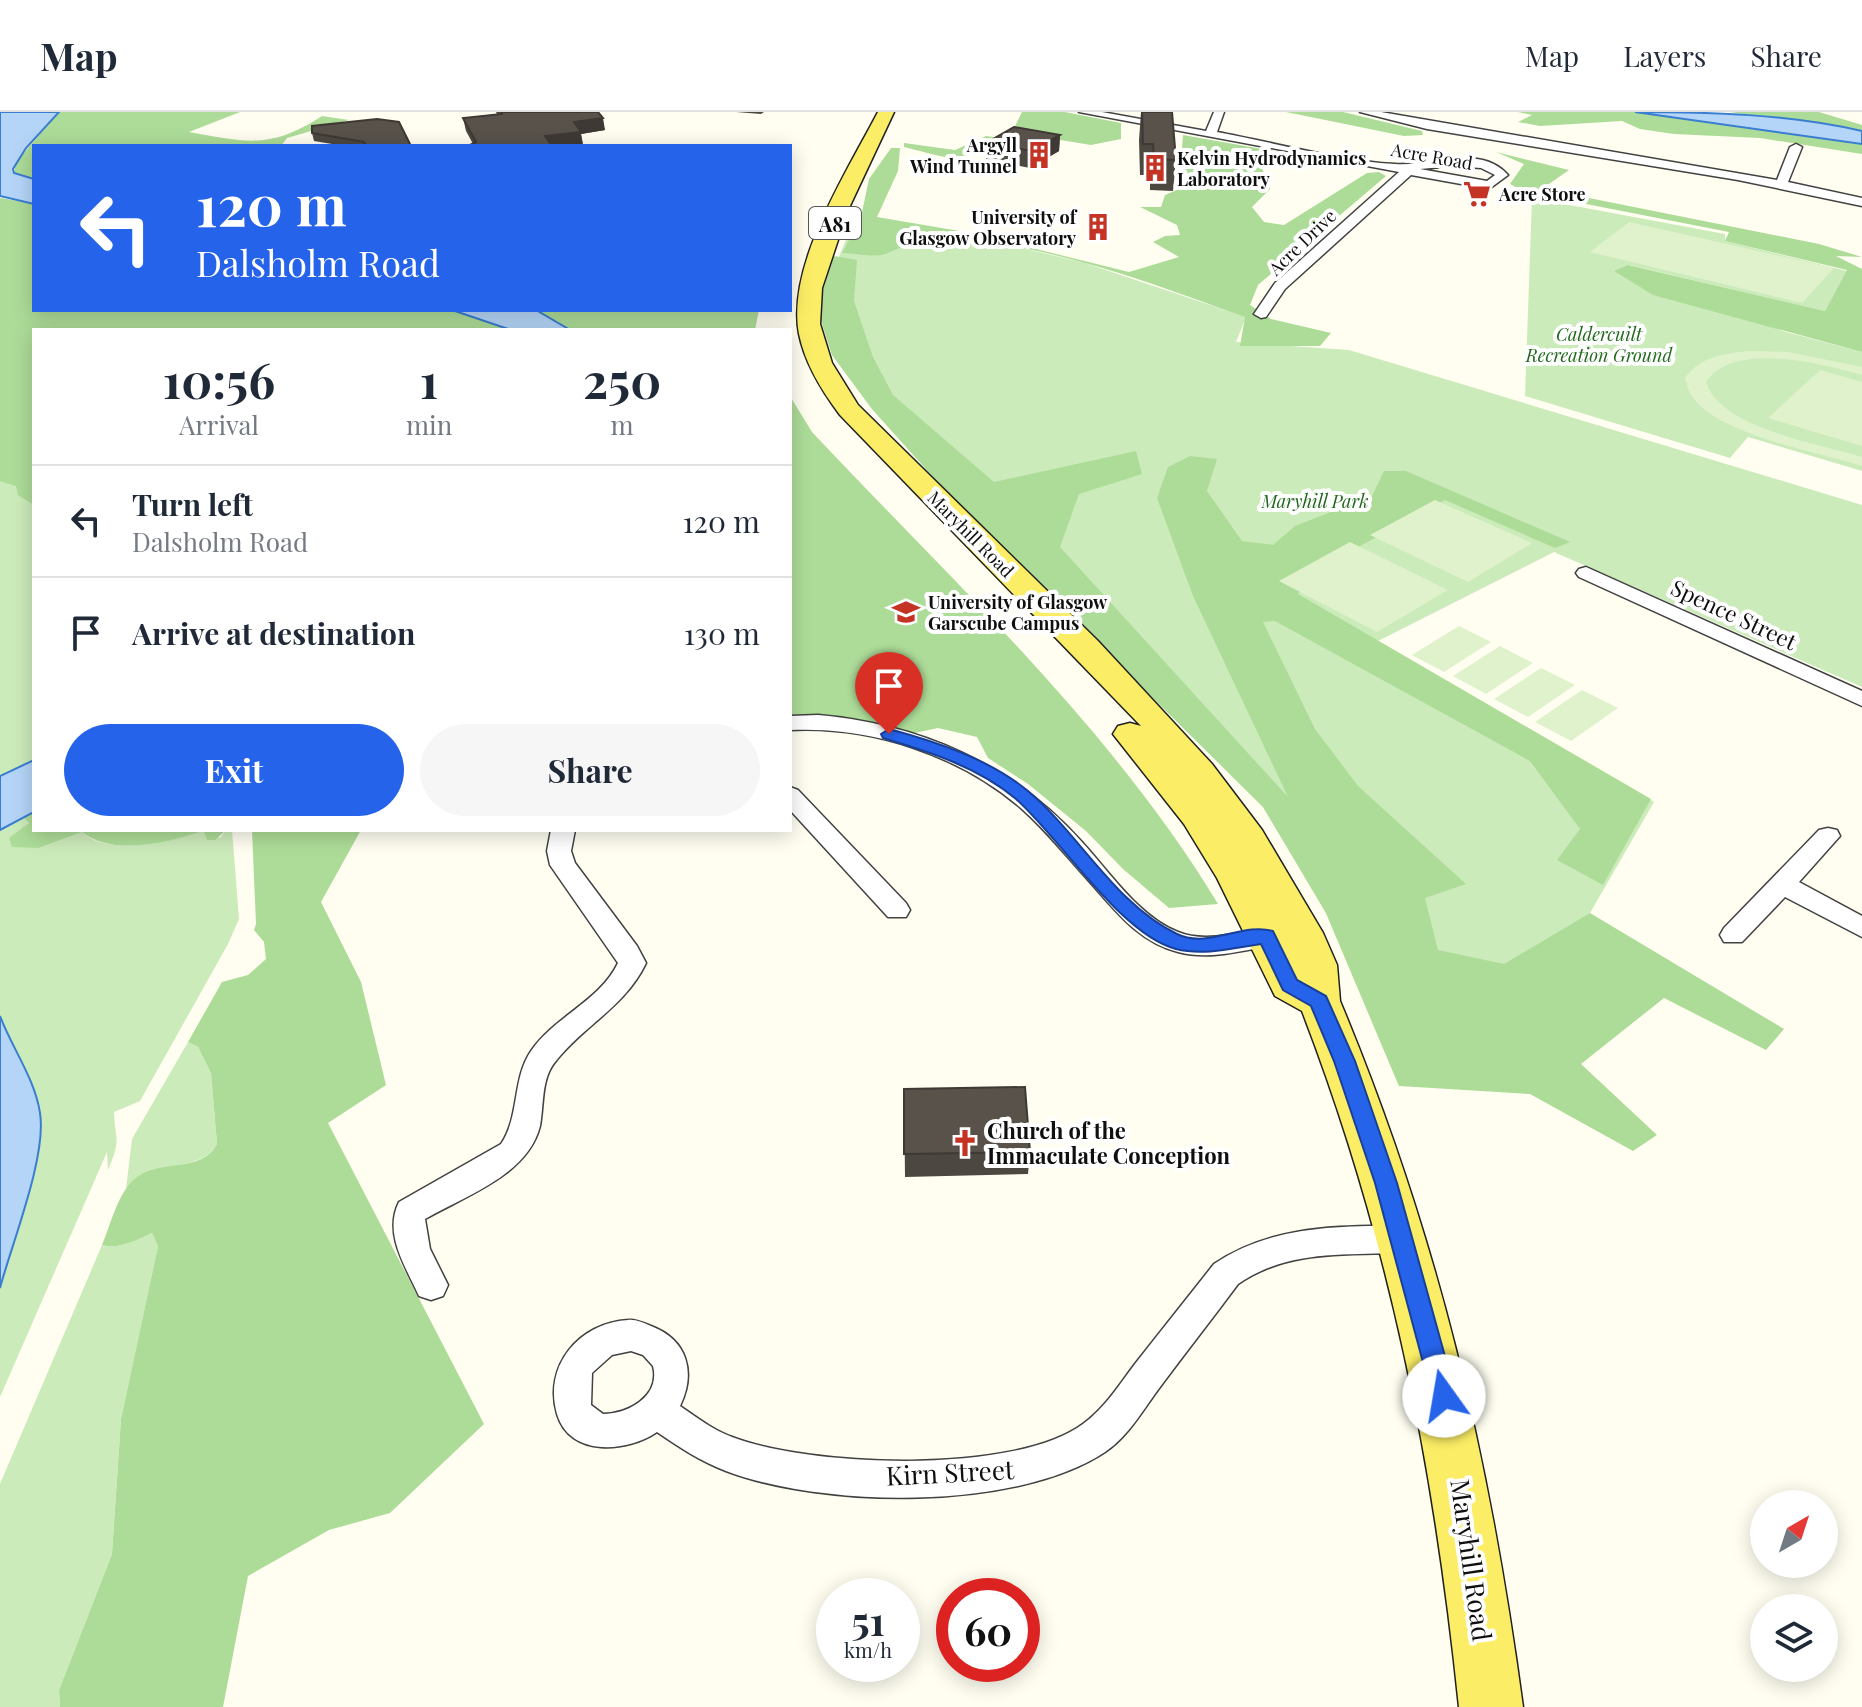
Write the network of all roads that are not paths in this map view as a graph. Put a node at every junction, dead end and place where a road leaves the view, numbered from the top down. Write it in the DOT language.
graph roads {
  1 [pos="867,112"];
  2 [pos="886,112"];
  3 [pos="1084,112"];
  4 [pos="1219,112"];
  5 [pos="1365,112"];
  6 [pos="1210,135"];
  7 [pos="1796,147"];
  8 [pos="1403,169"];
  9 [pos="1782,182"];
  10 [pos="1862,202"];
  11 [pos="816,212"];
  12 [pos="1261,314"];
  13 [pos="792,358"];
  14 [pos="942,521"];
  15 [pos="1586,573"];
  16 [pos="1862,699"];
  17 [pos="792,723"];
  18 [pos="792,797"];
  19 [pos="563,832"];
  20 [pos="1828,836"];
  21 [pos="1782,884"];
  22 [pos="897,910"];
  23 [pos="1862,928"];
  24 [pos="1284,933"];
  25 [pos="1733,935"];
  26 [pos="1402,1239"];
  27 [pos="431,1285"];
  28 [pos="658,1412"];
  29 [pos="1491,1707"];
  1 -- 11 [label="main road, A81"];
  2 -- 14 [label="main road, Maryhill Road / A81"];
  3 -- 6 [label="street, Acre Road"];
  4 -- 6 [label="street"];
  5 -- 9 [label="street"];
  6 -- 8 [label="street, Acre Road"];
  7 -- 9 [label="street"];
  8 -- 8 [label="street, Acre Road"];
  8 -- 12 [label="street, Acre Drive"];
  9 -- 10 [label="street"];
  13 -- 14 [label="main road, Maryhill Road / A81"];
  14 -- 24 [label="main road, Maryhill Road / A81"];
  15 -- 16 [label="street, Spence Street"];
  17 -- 24 [label="street"];
  18 -- 22 [label="street"];
  19 -- 27 [label="street"];
  20 -- 21 [label="street"];
  21 -- 23 [label="street"];
  21 -- 25 [label="street"];
  24 -- 26 [label="main road, Maryhill Road / A81"];
  26 -- 28 [label="street, Kirn Street"];
  26 -- 29 [label="main road, Maryhill Road / A81"];
}
